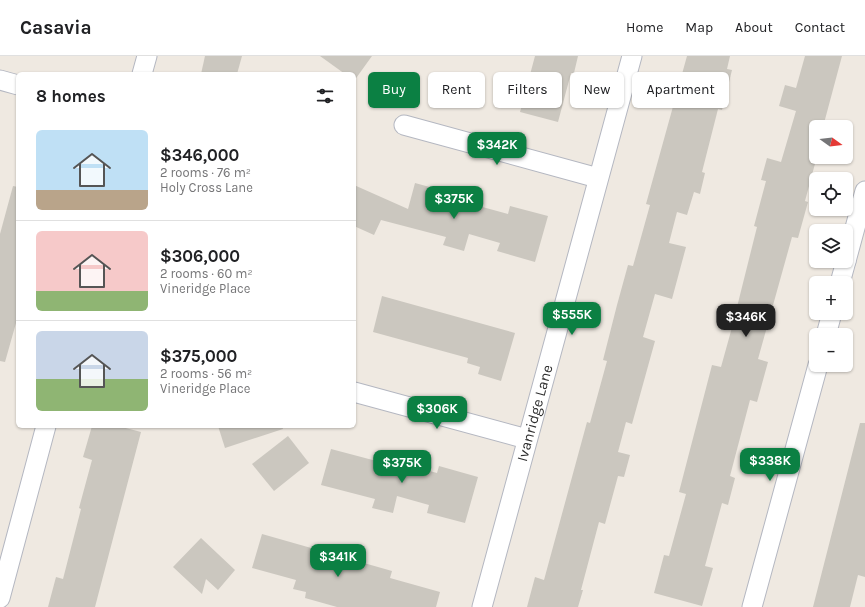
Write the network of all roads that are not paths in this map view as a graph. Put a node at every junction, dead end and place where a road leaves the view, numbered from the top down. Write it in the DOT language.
graph roads {
  1 [pos="147,56"];
  2 [pos="632,56"];
  3 [pos="143,72"];
  4 [pos="0,80"];
  5 [pos="16,84"];
  6 [pos="404,125"];
  7 [pos="598,178"];
  8 [pos="865,191"];
  9 [pos="853,235"];
  10 [pos="816,372"];
  11 [pos="356,393"];
  12 [pos="45,428"];
  13 [pos="527,438"];
  14 [pos="0,598"];
  15 [pos="482,607"];
  16 [pos="752,607"];
  1 -- 3 [label="street"];
  2 -- 7 [label="street, Ivanridge Lane"];
  4 -- 5 [label="street"];
  6 -- 7 [label="street"];
  7 -- 13 [label="street, Ivanridge Lane"];
  8 -- 9 [label="street"];
  10 -- 16 [label="street"];
  11 -- 13 [label="street"];
  12 -- 14 [label="street"];
  13 -- 15 [label="street, Ivanridge Lane"];
}
